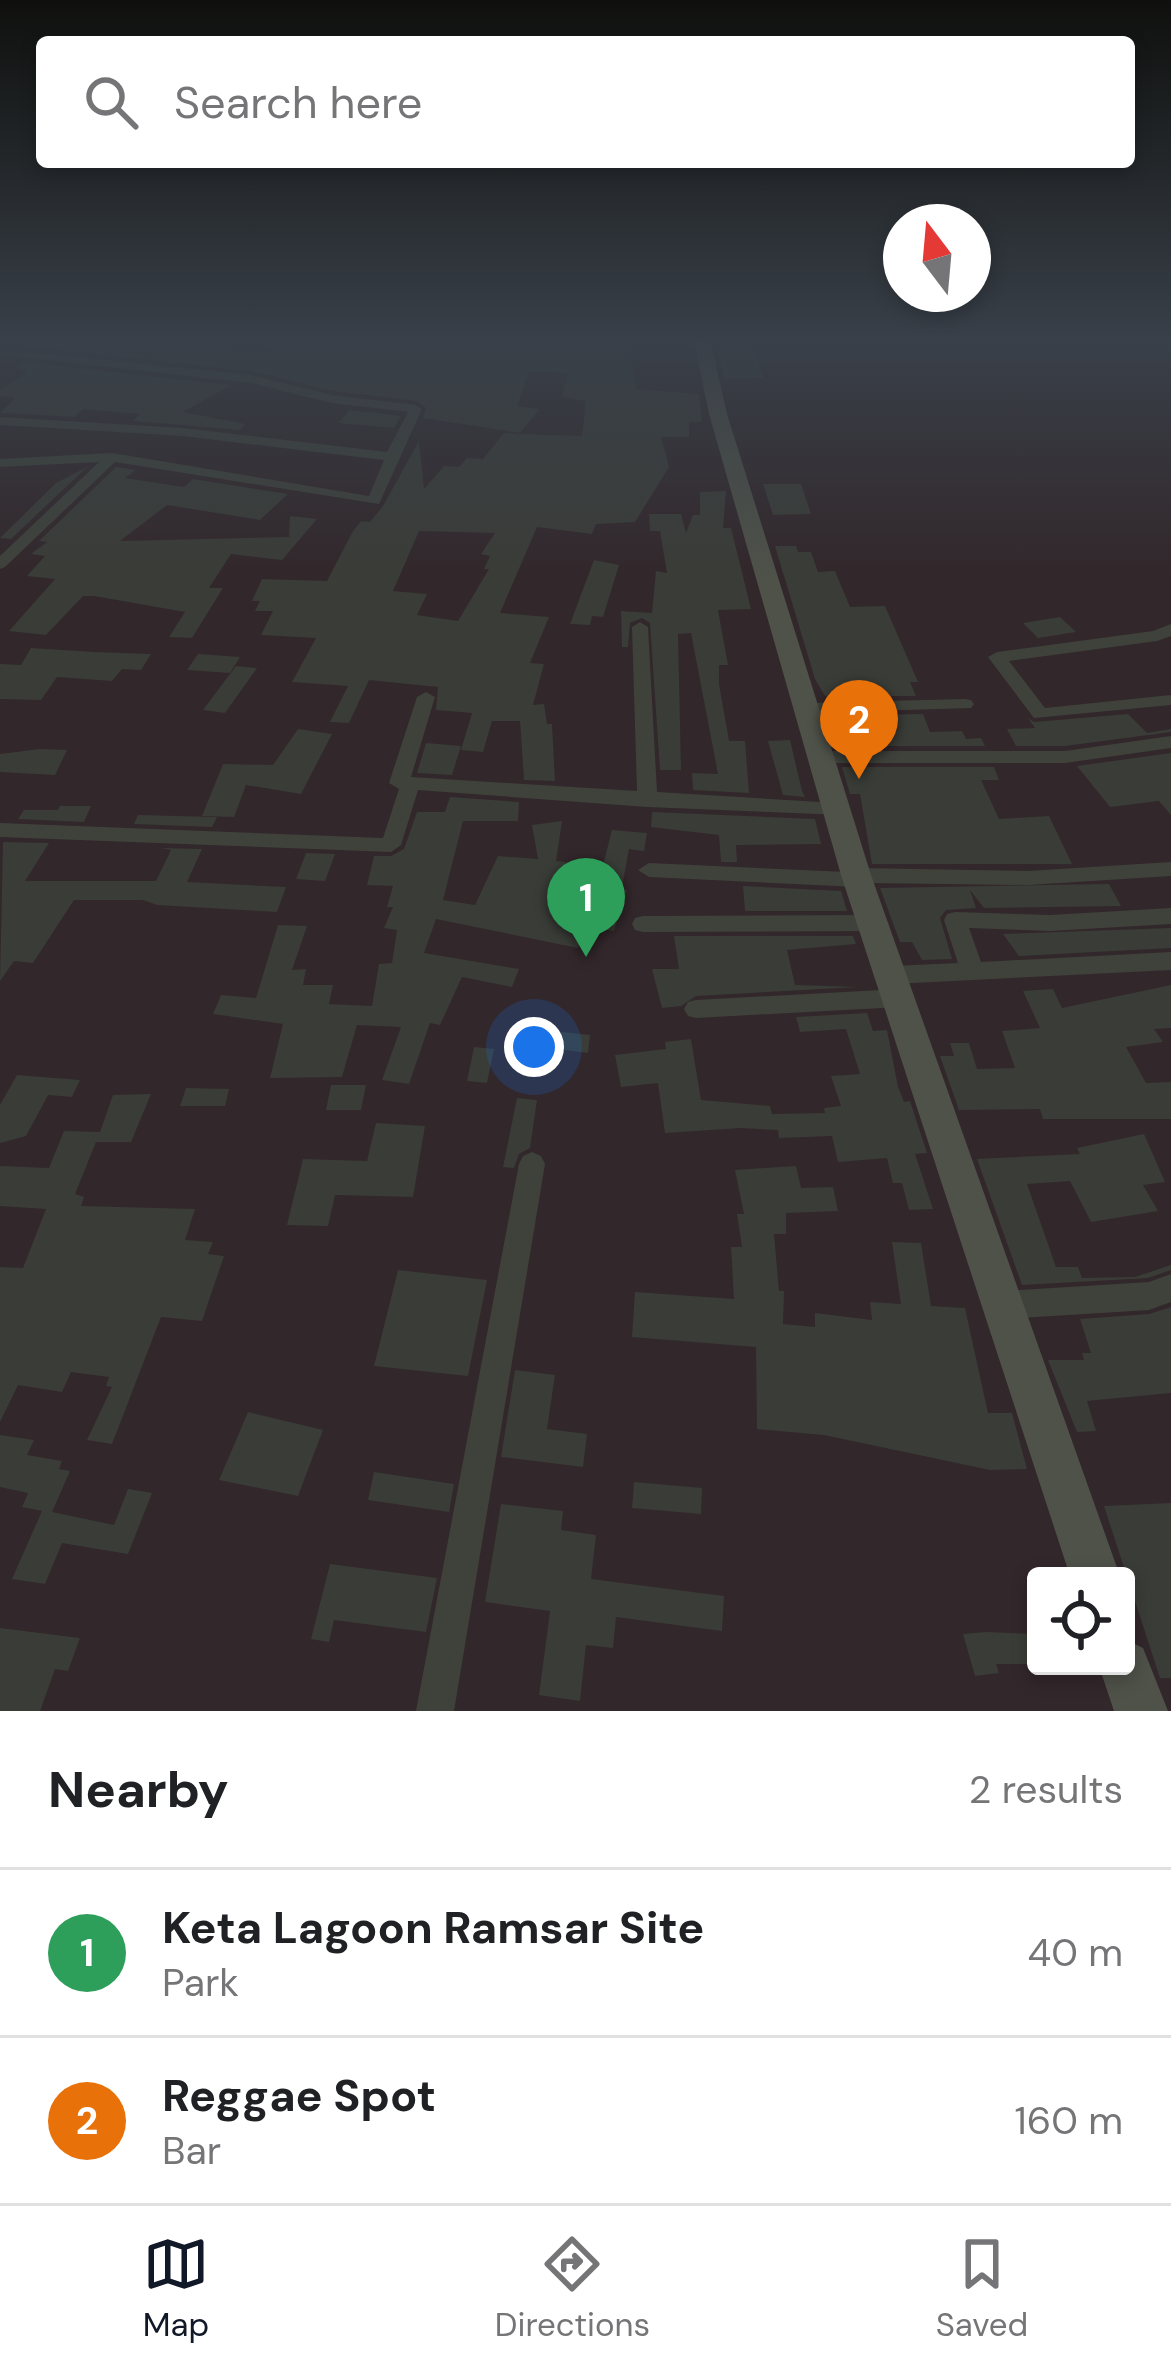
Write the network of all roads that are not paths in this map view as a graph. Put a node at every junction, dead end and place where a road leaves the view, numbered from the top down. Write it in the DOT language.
graph roads {
  1 [pos="410,419"];
  2 [pos="719,419"];
  3 [pos="0,421"];
  4 [pos="293,446"];
  5 [pos="394,457"];
  6 [pos="112,458"];
  7 [pos="0,463"];
  8 [pos="267,471"];
  9 [pos="0,544"];
  10 [pos="23,545"];
  11 [pos="0,564"];
  12 [pos="640,627"];
  13 [pos="1171,629"];
  14 [pos="426,697"];
  15 [pos="1171,700"];
  16 [pos="965,704"];
  17 [pos="805,708"];
  18 [pos="1171,742"];
  19 [pos="820,757"];
  20 [pos="410,784"];
  21 [pos="647,801"];
  22 [pos="836,810"];
  23 [pos="0,830"];
  24 [pos="1171,869"];
  25 [pos="649,871"];
  26 [pos="857,878"];
  27 [pos="1171,916"];
  28 [pos="874,923"];
  29 [pos="643,924"];
  30 [pos="1171,961"];
  31 [pos="973,974"];
  32 [pos="896,987"];
  33 [pos="696,1009"];
  34 [pos="532,1165"];
  35 [pos="1171,1288"];
  36 [pos="1004,1305"];
  37 [pos="1092,1567"];
  38 [pos="1128,1675"];
  39 [pos="435,1711"];
  40 [pos="1141,1711"];
  1 -- 5 [label="street"];
  2 -- 17 [label="main road"];
  3 -- 4 [label="street"];
  4 -- 5 [label="street"];
  4 -- 8 [label="street"];
  5 -- 8 [label="street"];
  6 -- 7 [label="street"];
  6 -- 8 [label="street"];
  6 -- 10 [label="street"];
  9 -- 10 [label="street"];
  10 -- 11 [label="street"];
  12 -- 21 [label="street"];
  13 -- 15 [label="street"];
  14 -- 20 [label="street"];
  16 -- 17 [label="street"];
  17 -- 19 [label="main road"];
  18 -- 19 [label="street"];
  19 -- 22 [label="main road"];
  20 -- 21 [label="street"];
  20 -- 23 [label="street"];
  21 -- 22 [label="street"];
  22 -- 26 [label="main road"];
  24 -- 26 [label="street"];
  25 -- 26 [label="street"];
  26 -- 28 [label="main road"];
  27 -- 31 [label="street"];
  28 -- 29 [label="street"];
  28 -- 32 [label="main road"];
  30 -- 31 [label="street"];
  31 -- 32 [label="street"];
  32 -- 33 [label="street"];
  32 -- 36 [label="main road"];
  34 -- 39 [label="street"];
  35 -- 36 [label="street"];
  36 -- 37 [label="main road"];
  38 -- 40 [label="main road"];
}
